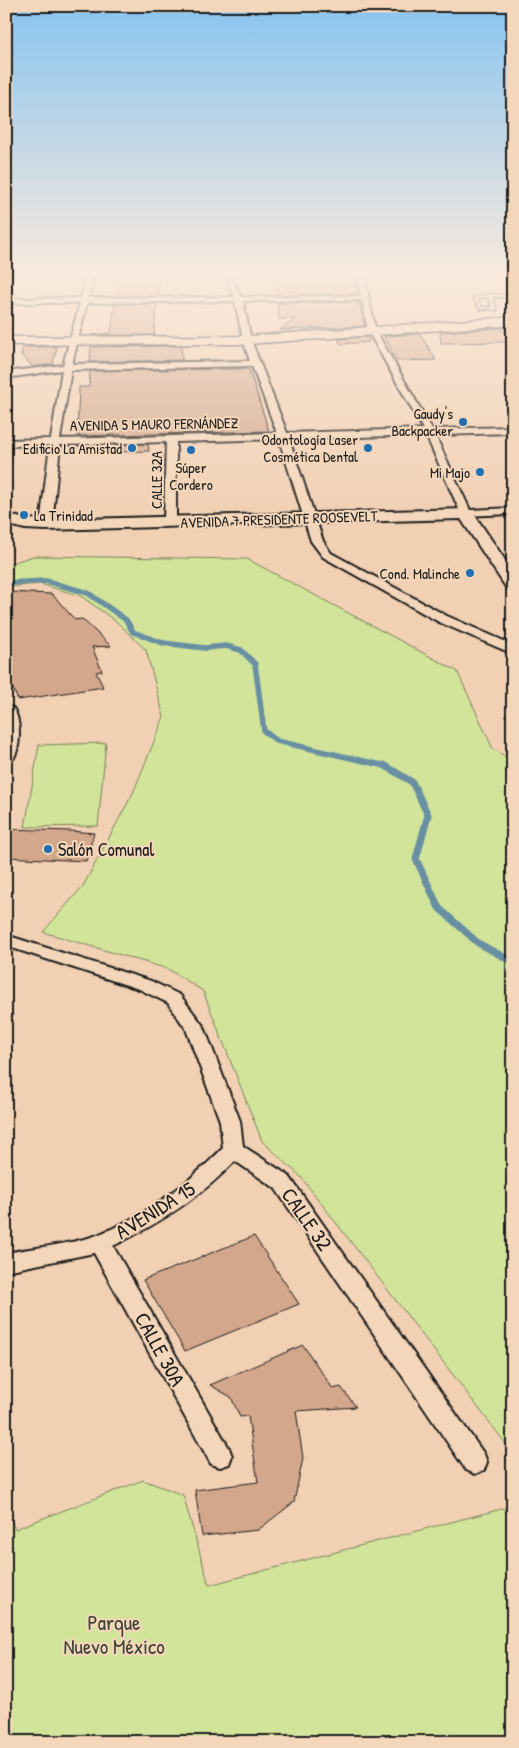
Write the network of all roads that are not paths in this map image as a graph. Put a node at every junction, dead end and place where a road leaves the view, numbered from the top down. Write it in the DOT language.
graph roads {
  1 [pos="69,355"];
  2 [pos="253,355"];
  3 [pos="385,355"];
  4 [pos="256,363"];
  5 [pos="67,367"];
  6 [pos="6,375"];
  7 [pos="513,430"];
  8 [pos="429,432"];
  9 [pos="283,436"];
  10 [pos="171,439"];
  11 [pos="55,442"];
  12 [pos="6,443"];
  13 [pos="513,511"];
  14 [pos="466,514"];
  15 [pos="6,518"];
  16 [pos="310,518"];
  17 [pos="170,522"];
  18 [pos="46,525"];
  19 [pos="513,585"];
  20 [pos="494,643"];
  21 [pos="513,644"];
  22 [pos="513,650"];
  23 [pos="6,712"];
  24 [pos="6,755"];
  25 [pos="6,940"];
  26 [pos="233,1150"];
  27 [pos="100,1243"];
  28 [pos="6,1262"];
  29 [pos="220,1456"];
  30 [pos="475,1462"];
  1 -- 5 [label="street"];
  2 -- 4 [label="street"];
  3 -- 8 [label="street"];
  4 -- 5 [label="street"];
  4 -- 9 [label="street"];
  5 -- 6 [label="street"];
  5 -- 11 [label="street"];
  7 -- 8 [label="street, AVENIDA 5 MAURO FERNÁNDEZ"];
  8 -- 9 [label="street, AVENIDA 5 MAURO FERNÁNDEZ"];
  8 -- 14 [label="street"];
  9 -- 10 [label="street, AVENIDA 5 MAURO FERNÁNDEZ"];
  9 -- 16 [label="street"];
  10 -- 11 [label="street, AVENIDA 5 MAURO FERNÁNDEZ"];
  10 -- 17 [label="street, CALLE 32A"];
  11 -- 12 [label="street, AVENIDA 5 MAURO FERNÁNDEZ"];
  11 -- 18 [label="street"];
  13 -- 14 [label="street, AVENIDA 7 PRESIDENTE ROOSEVELT"];
  14 -- 16 [label="street, AVENIDA 7 PRESIDENTE ROOSEVELT"];
  14 -- 19 [label="street"];
  15 -- 18 [label="street, AVENIDA 7 PRESIDENTE ROOSEVELT"];
  16 -- 17 [label="street, AVENIDA 7 PRESIDENTE ROOSEVELT"];
  16 -- 20 [label="street"];
  17 -- 18 [label="street, AVENIDA 7 PRESIDENTE ROOSEVELT"];
  20 -- 21 [label="street"];
  20 -- 22 [label="street"];
  23 -- 24 [label="street"];
  25 -- 26 [label="street"];
  26 -- 27 [label="street, AVENIDA 15"];
  26 -- 30 [label="street, CALLE 32"];
  27 -- 28 [label="street, AVENIDA 15"];
  27 -- 29 [label="street, CALLE 30A"];
}
